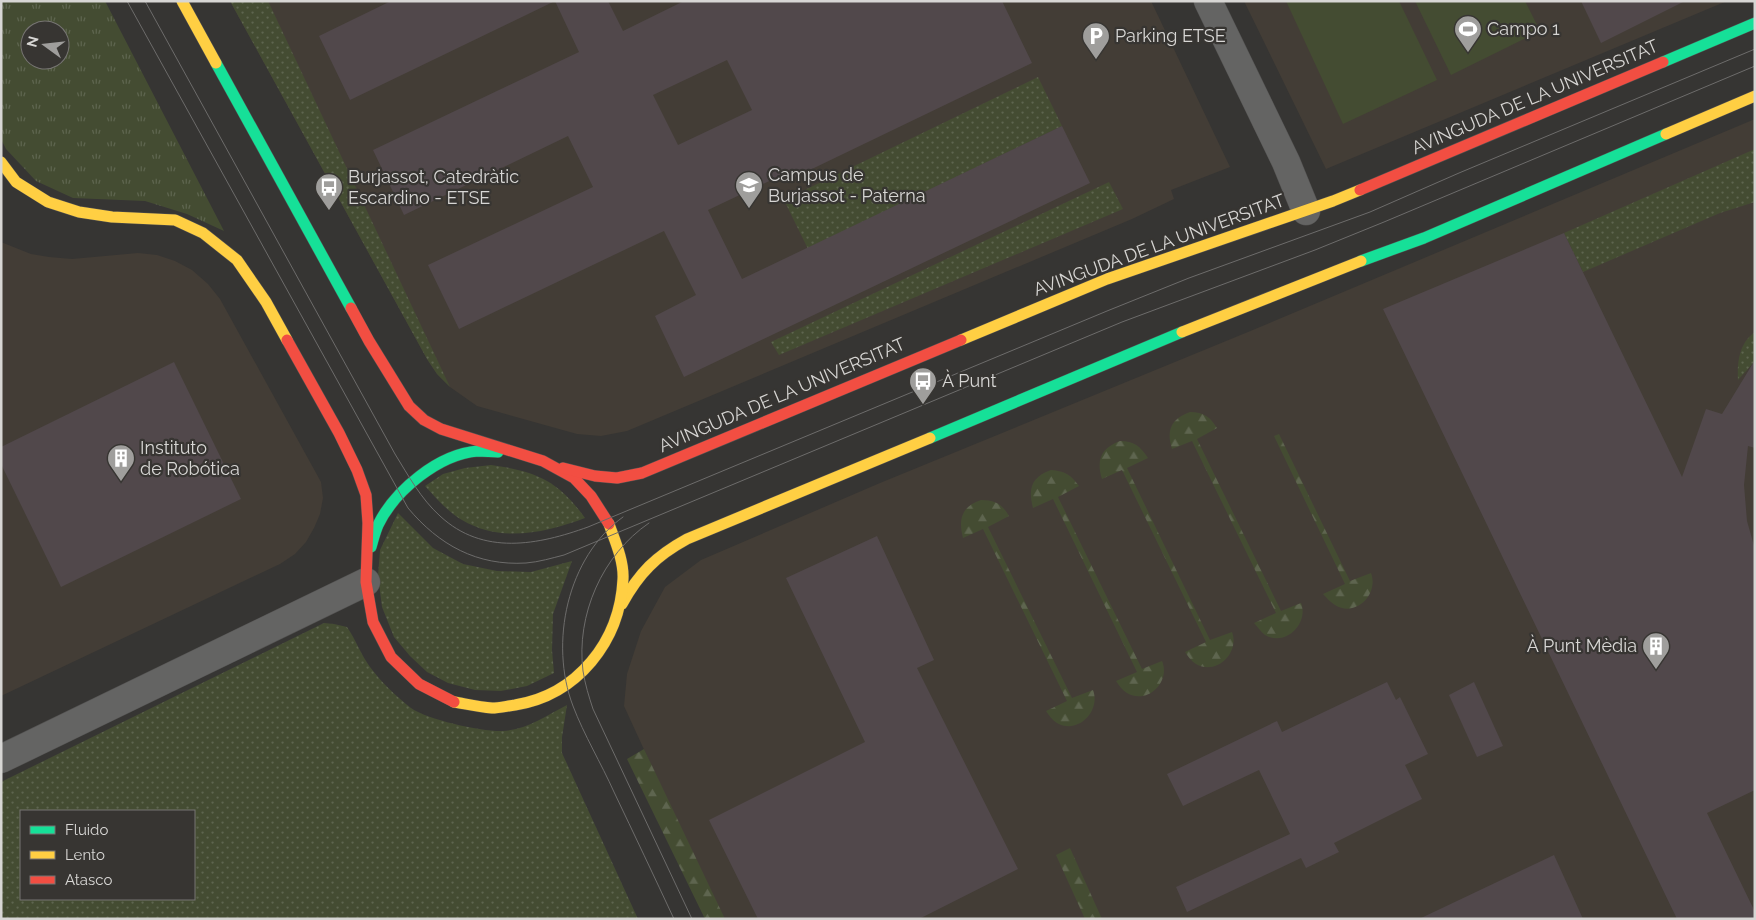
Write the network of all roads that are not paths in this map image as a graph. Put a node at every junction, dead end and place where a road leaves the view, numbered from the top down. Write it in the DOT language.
graph roads {
  1 [pos="182,1"];
  2 [pos="1208,1"];
  3 [pos="1755,24"];
  4 [pos="1755,96"];
  5 [pos="1,162"];
  6 [pos="1306,210"];
  7 [pos="512,452"];
  8 [pos="543,461"];
  9 [pos="367,571"];
  10 [pos="618,612"];
  11 [pos="1,759"];
  1 -- 7 [label="street"];
  2 -- 6 [label="street"];
  3 -- 6 [label="street, AVINGUDA DE LA UNIVERSITAT"];
  4 -- 10 [label="street"];
  5 -- 9 [label="street"];
  6 -- 8 [label="street, AVINGUDA DE LA UNIVERSITAT"];
  7 -- 8 [label="street"];
  7 -- 9 [label="street"];
  8 -- 10 [label="street"];
  9 -- 10 [label="street"];
  9 -- 11 [label="street"];
}
